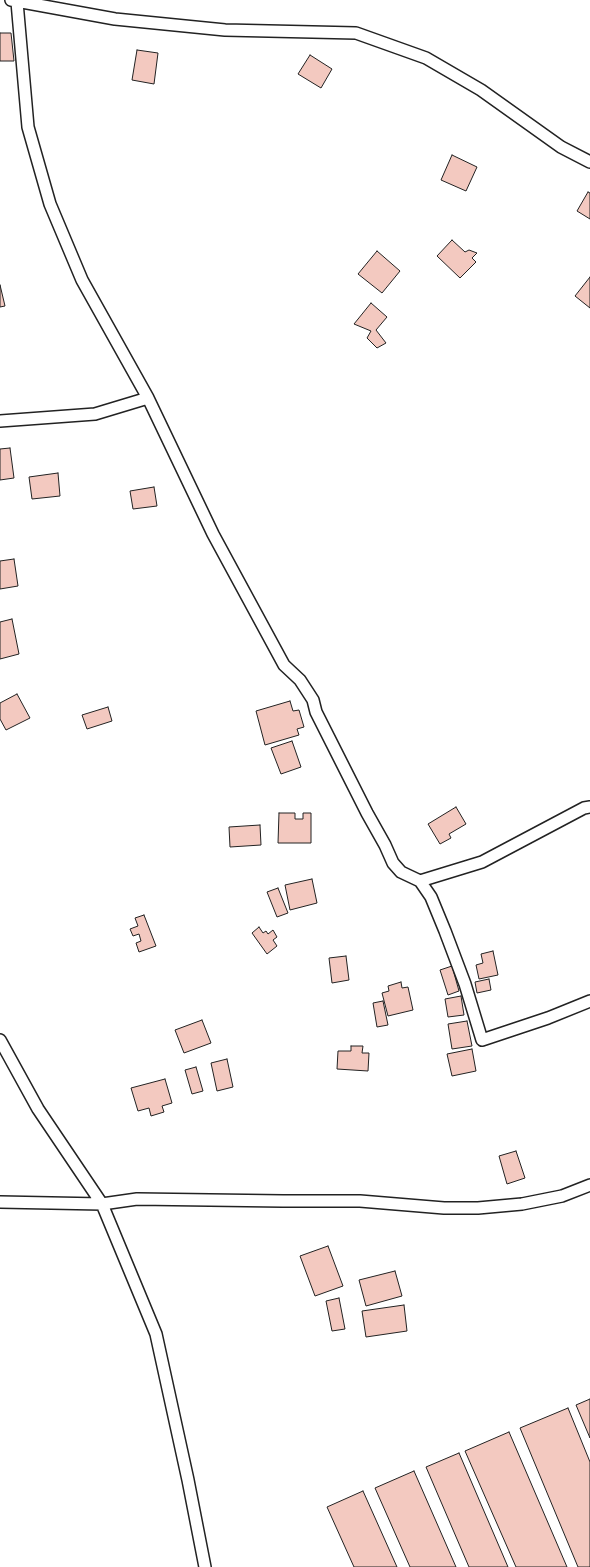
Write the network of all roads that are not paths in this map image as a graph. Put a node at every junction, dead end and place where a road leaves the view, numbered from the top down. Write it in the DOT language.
graph roads {
  1 [pos="14,1"];
  2 [pos="590,162"];
  3 [pos="148,398"];
  4 [pos="0,421"];
  5 [pos="590,806"];
  6 [pos="420,881"];
  7 [pos="590,1001"];
  8 [pos="0,1040"];
  9 [pos="590,1185"];
  10 [pos="0,1202"];
  11 [pos="102,1204"];
  12 [pos="205,1567"];
  1 -- 2 [label="street"];
  1 -- 3 [label="street"];
  3 -- 4 [label="street"];
  3 -- 6 [label="street"];
  5 -- 6 [label="street"];
  6 -- 7 [label="street"];
  8 -- 11 [label="street"];
  9 -- 11 [label="street"];
  10 -- 11 [label="street"];
  11 -- 12 [label="street"];
}
